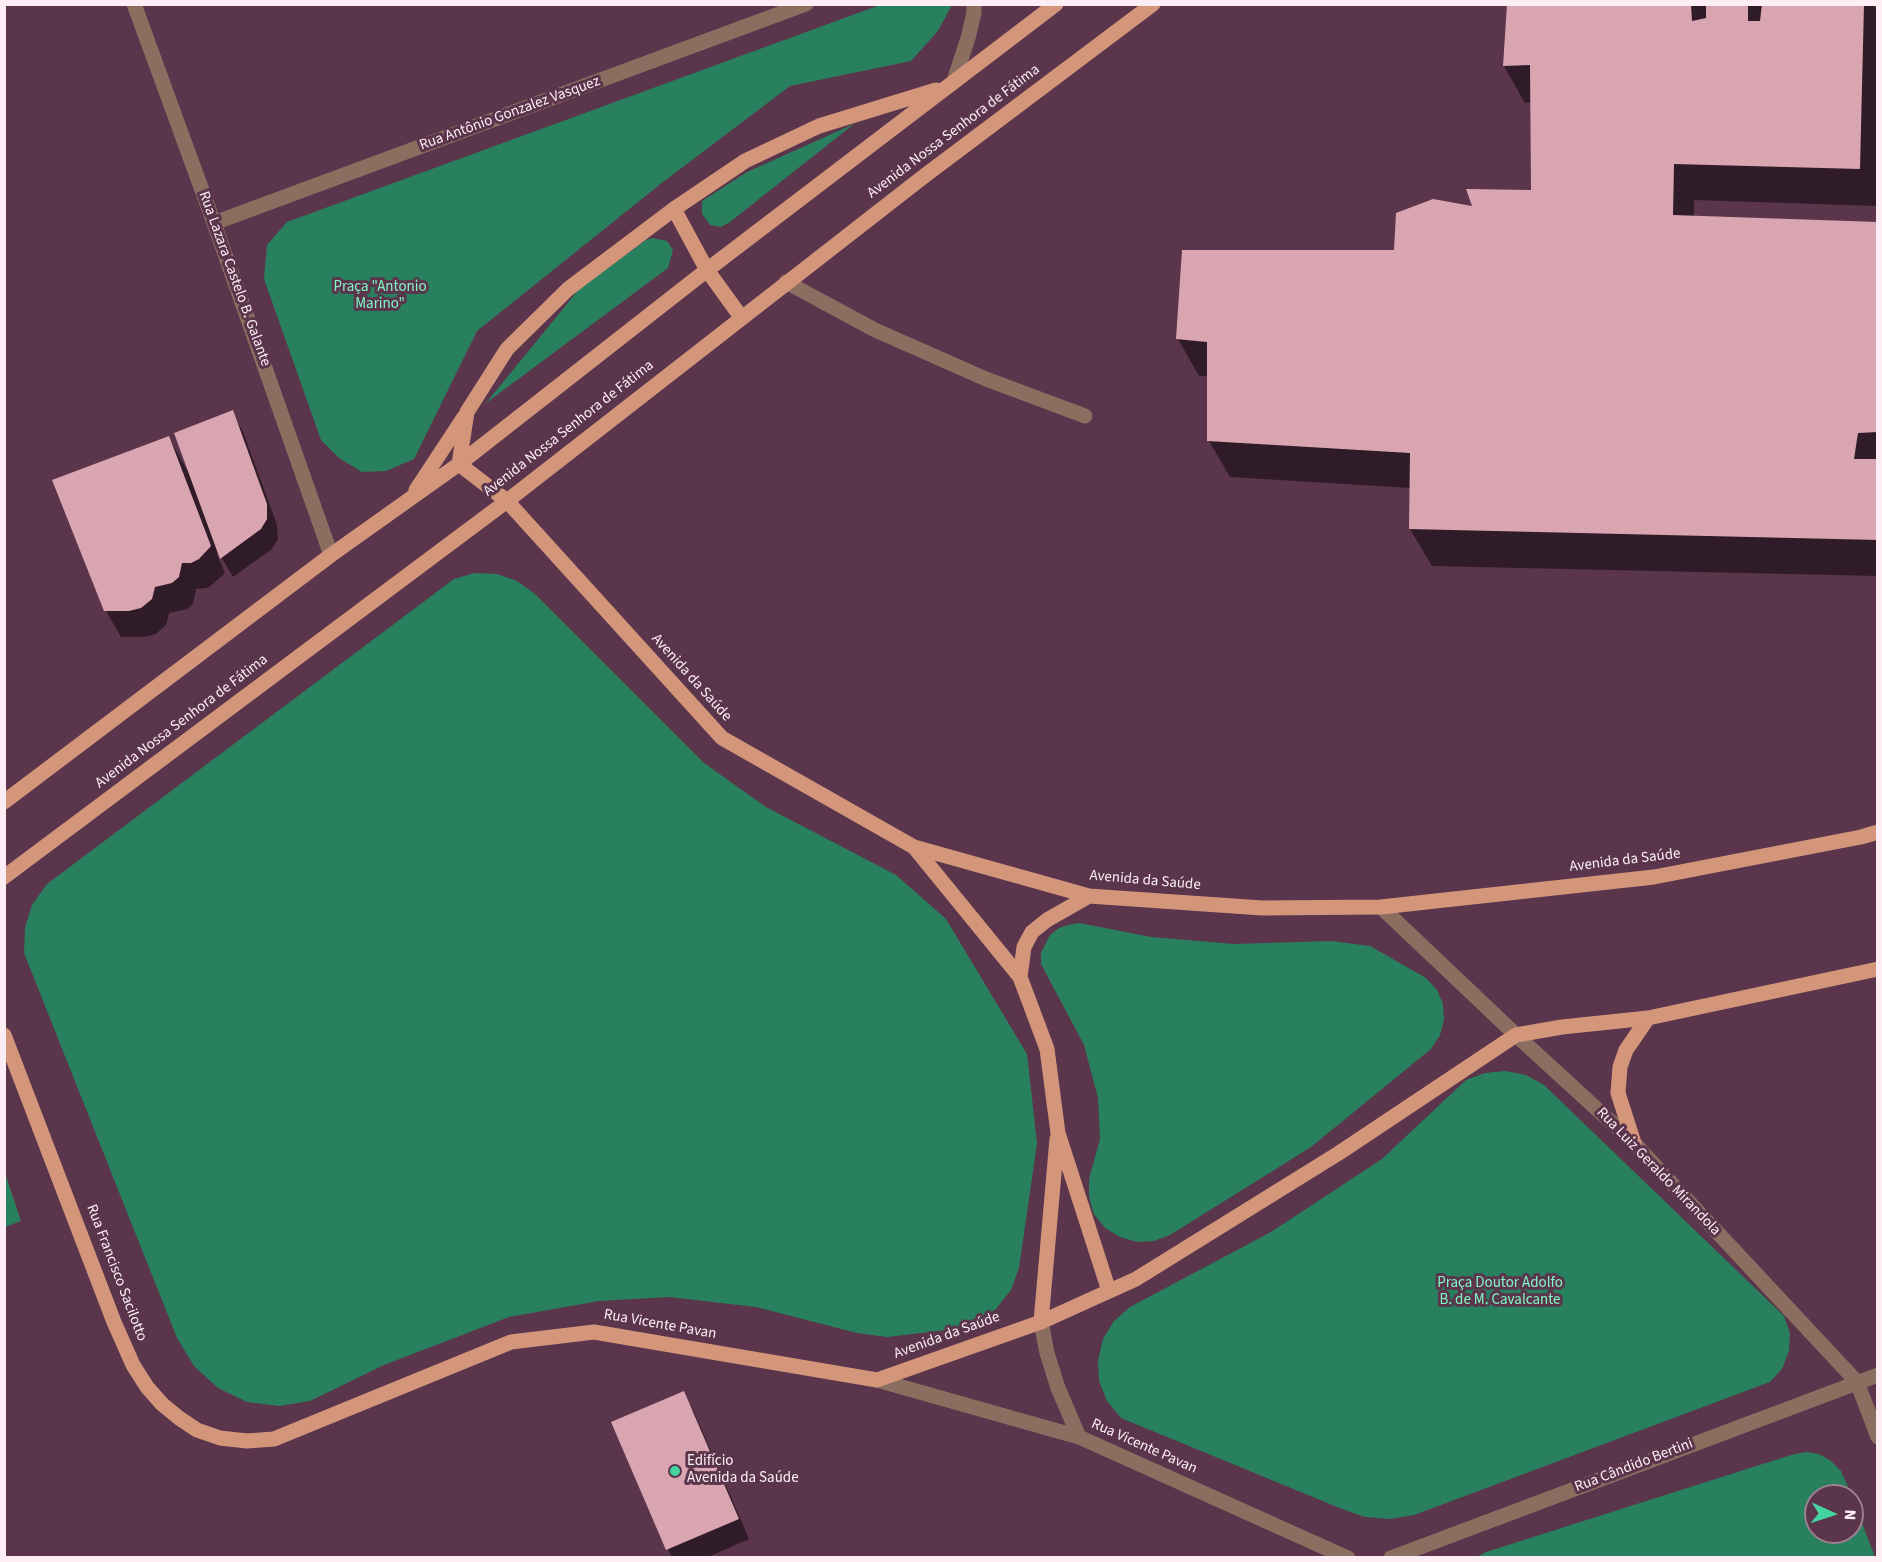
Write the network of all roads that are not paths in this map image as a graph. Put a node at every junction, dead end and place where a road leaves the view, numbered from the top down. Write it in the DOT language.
graph roads {
  1 [pos="134,4"];
  2 [pos="806,4"];
  3 [pos="974,4"];
  4 [pos="1056,4"];
  5 [pos="1127,4"];
  6 [pos="1153,4"];
  7 [pos="1136,17"];
  8 [pos="951,84"];
  9 [pos="674,209"];
  10 [pos="214,223"];
  11 [pos="707,270"];
  12 [pos="786,282"];
  13 [pos="741,317"];
  14 [pos="467,412"];
  15 [pos="1085,416"];
  16 [pos="459,464"];
  17 [pos="411,497"];
  18 [pos="507,501"];
  19 [pos="331,555"];
  20 [pos="4,802"];
  21 [pos="1878,832"];
  22 [pos="914,847"];
  23 [pos="4,877"];
  24 [pos="1089,896"];
  25 [pos="1381,907"];
  26 [pos="1878,969"];
  27 [pos="1020,977"];
  28 [pos="1648,1018"];
  29 [pos="4,1035"];
  30 [pos="1516,1035"];
  31 [pos="1058,1133"];
  32 [pos="1634,1143"];
  33 [pos="1109,1291"];
  34 [pos="1041,1322"];
  35 [pos="1878,1376"];
  36 [pos="877,1380"];
  37 [pos="1857,1382"];
  38 [pos="1079,1437"];
  39 [pos="1878,1437"];
  40 [pos="274,1439"];
  41 [pos="1348,1557"];
  42 [pos="1391,1557"];
  1 -- 10 [label="street, Rua Lazara Castelo B. Galante"];
  2 -- 10 [label="street, Rua Antônio Gonzalez Vasquez"];
  3 -- 8 [label="street"];
  4 -- 8 [label="main road"];
  5 -- 7 [label="main road"];
  6 -- 7 [label="main road, Avenida Nossa Senhora de Fátima"];
  7 -- 12 [label="main road, Avenida Nossa Senhora de Fátima"];
  8 -- 9 [label="main road"];
  8 -- 11 [label="main road"];
  9 -- 11 [label="main road"];
  9 -- 14 [label="main road"];
  10 -- 19 [label="street, Rua Lazara Castelo B. Galante"];
  11 -- 13 [label="main road"];
  11 -- 16 [label="main road"];
  12 -- 13 [label="main road, Avenida Nossa Senhora de Fátima"];
  12 -- 15 [label="street"];
  13 -- 18 [label="main road, Avenida Nossa Senhora de Fátima"];
  14 -- 16 [label="main road"];
  14 -- 17 [label="main road"];
  16 -- 17 [label="main road"];
  16 -- 18 [label="main road, Avenida da Saúde"];
  17 -- 19 [label="main road"];
  18 -- 22 [label="main road, Avenida da Saúde"];
  18 -- 23 [label="main road, Avenida Nossa Senhora de Fátima"];
  19 -- 20 [label="main road"];
  21 -- 25 [label="main road, Avenida da Saúde"];
  22 -- 24 [label="main road, Avenida da Saúde"];
  22 -- 27 [label="main road"];
  24 -- 25 [label="main road, Avenida da Saúde"];
  24 -- 27 [label="main road"];
  25 -- 30 [label="street, Rua Luiz Geraldo Mirandola"];
  26 -- 28 [label="main road, Avenida da Saúde"];
  27 -- 31 [label="main road"];
  28 -- 30 [label="main road, Avenida da Saúde"];
  28 -- 32 [label="main road"];
  29 -- 40 [label="main road, Rua Francisco Sacilotto"];
  30 -- 32 [label="street, Rua Luiz Geraldo Mirandola"];
  30 -- 33 [label="main road, Avenida da Saúde"];
  31 -- 33 [label="main road"];
  31 -- 34 [label="main road, Rua Vicente Pavan"];
  32 -- 37 [label="street, Rua Luiz Geraldo Mirandola"];
  33 -- 34 [label="main road, Avenida da Saúde"];
  34 -- 36 [label="main road, Avenida da Saúde"];
  34 -- 38 [label="street, Rua Vicente Pavan"];
  35 -- 37 [label="street, Rua Cândido Bertini"];
  36 -- 38 [label="street"];
  36 -- 40 [label="main road, Rua Vicente Pavan"];
  37 -- 39 [label="street, Rua Luiz Geraldo Mirandola"];
  37 -- 42 [label="street, Rua Cândido Bertini"];
  38 -- 41 [label="street, Rua Vicente Pavan"];
}
